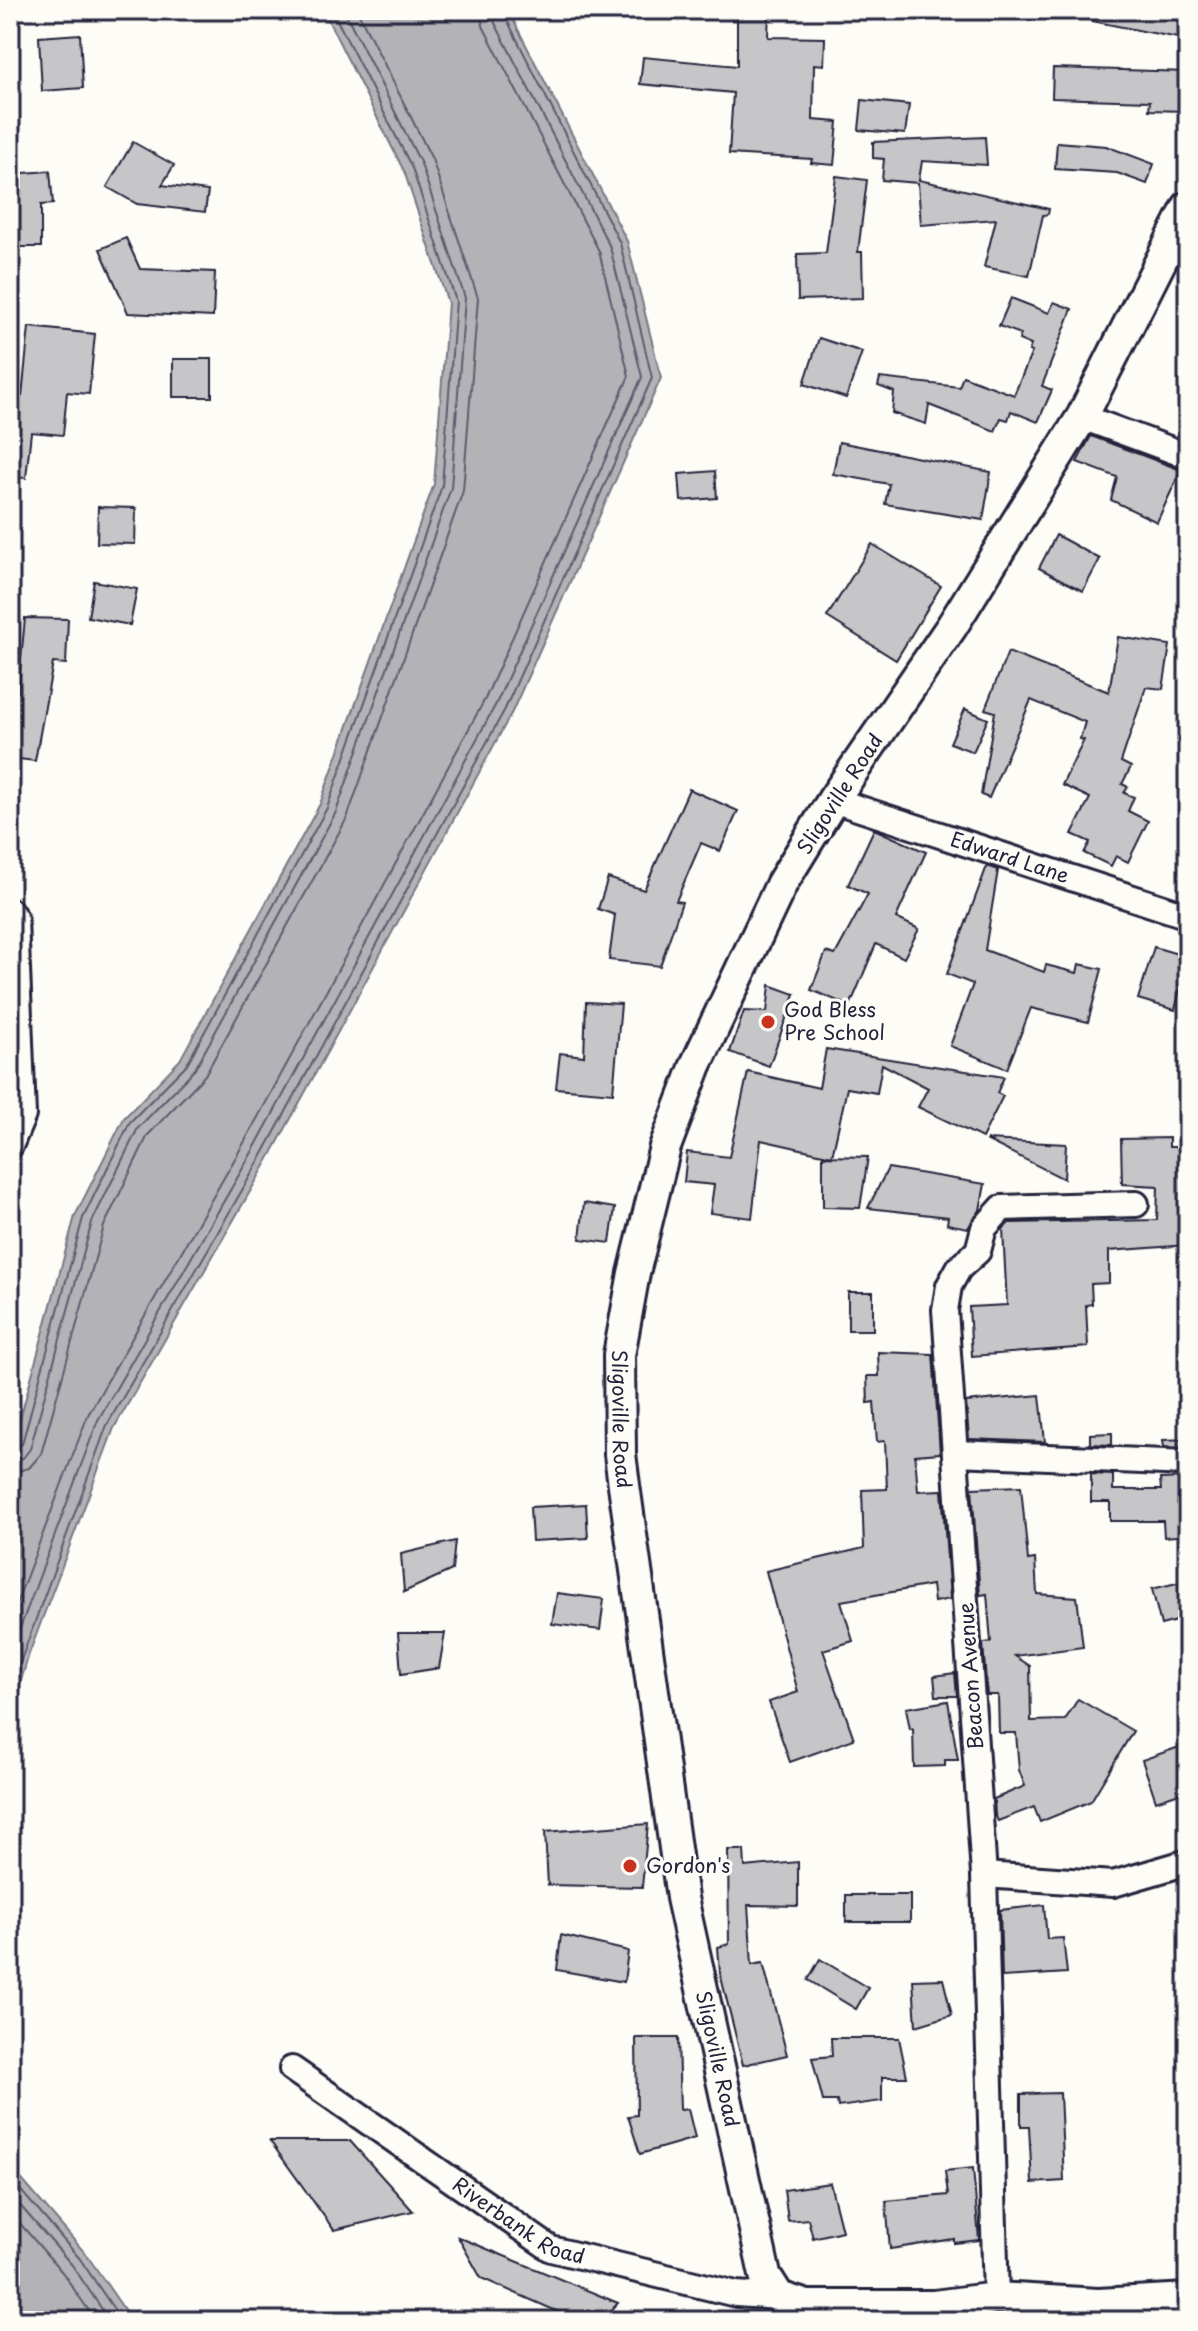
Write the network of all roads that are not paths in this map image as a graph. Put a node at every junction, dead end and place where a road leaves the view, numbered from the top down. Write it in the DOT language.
graph roads {
  1 [pos="1188,207"];
  2 [pos="1082,417"];
  3 [pos="1188,456"];
  4 [pos="833,800"];
  5 [pos="10,911"];
  6 [pos="1188,916"];
  7 [pos="15,1025"];
  8 [pos="10,1146"];
  9 [pos="1136,1204"];
  10 [pos="956,1453"];
  11 [pos="1188,1463"];
  12 [pos="1188,1862"];
  13 [pos="984,1875"];
  14 [pos="292,2069"];
  15 [pos="779,2297"];
  16 [pos="996,2298"];
  17 [pos="1188,2299"];
  18 [pos="1098,2312"];
  19 [pos="924,2314"];
  1 -- 2 [label="street, Sligoville Road"];
  2 -- 3 [label="street"];
  2 -- 4 [label="street, Sligoville Road"];
  4 -- 6 [label="street, Edward Lane"];
  4 -- 15 [label="street, Sligoville Road"];
  5 -- 7 [label="street"];
  7 -- 8 [label="street"];
  9 -- 10 [label="street, Beacon Avenue"];
  10 -- 11 [label="street"];
  10 -- 13 [label="street, Beacon Avenue"];
  12 -- 13 [label="street"];
  13 -- 16 [label="street, Beacon Avenue"];
  14 -- 15 [label="street, Riverbank Road"];
  15 -- 19 [label="street"];
  16 -- 18 [label="street"];
  16 -- 19 [label="street"];
  17 -- 18 [label="street"];
}
